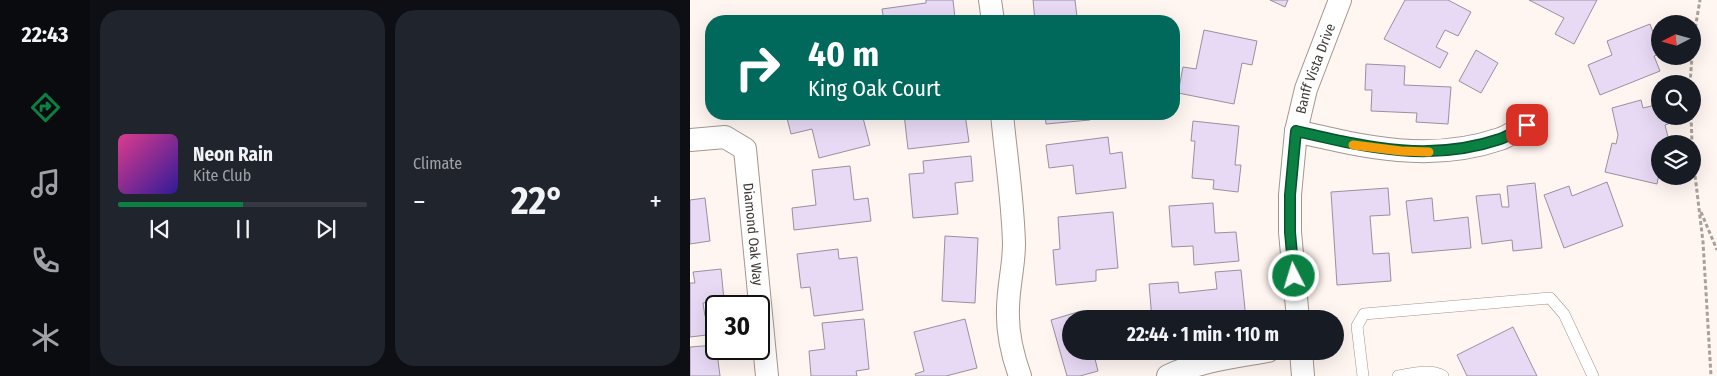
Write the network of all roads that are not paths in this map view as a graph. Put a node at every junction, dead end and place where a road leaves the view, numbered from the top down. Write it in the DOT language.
graph roads {
  1 [pos="990,0"];
  2 [pos="1340,0"];
  3 [pos="991,15"];
  4 [pos="1003,120"];
  5 [pos="1527,125"];
  6 [pos="1296,131"];
  7 [pos="690,140"];
  8 [pos="1297,310"];
  9 [pos="1218,360"];
  10 [pos="1302,360"];
  11 [pos="767,376"];
  12 [pos="1020,376"];
  13 [pos="1168,376"];
  14 [pos="1303,376"];
  15 [pos="1363,376"];
  16 [pos="1398,376"];
  17 [pos="1442,376"];
  18 [pos="1593,376"];
  1 -- 3 [label="street"];
  2 -- 6 [label="street, Banff Vista Drive"];
  4 -- 12 [label="street"];
  5 -- 6 [label="street"];
  6 -- 8 [label="street, Banff Vista Drive"];
  7 -- 11 [label="street, Diamond Oak Way"];
  9 -- 13 [label="street"];
  10 -- 14 [label="street"];
  15 -- 18 [label="lane"];
  16 -- 17 [label="lane"];
}
